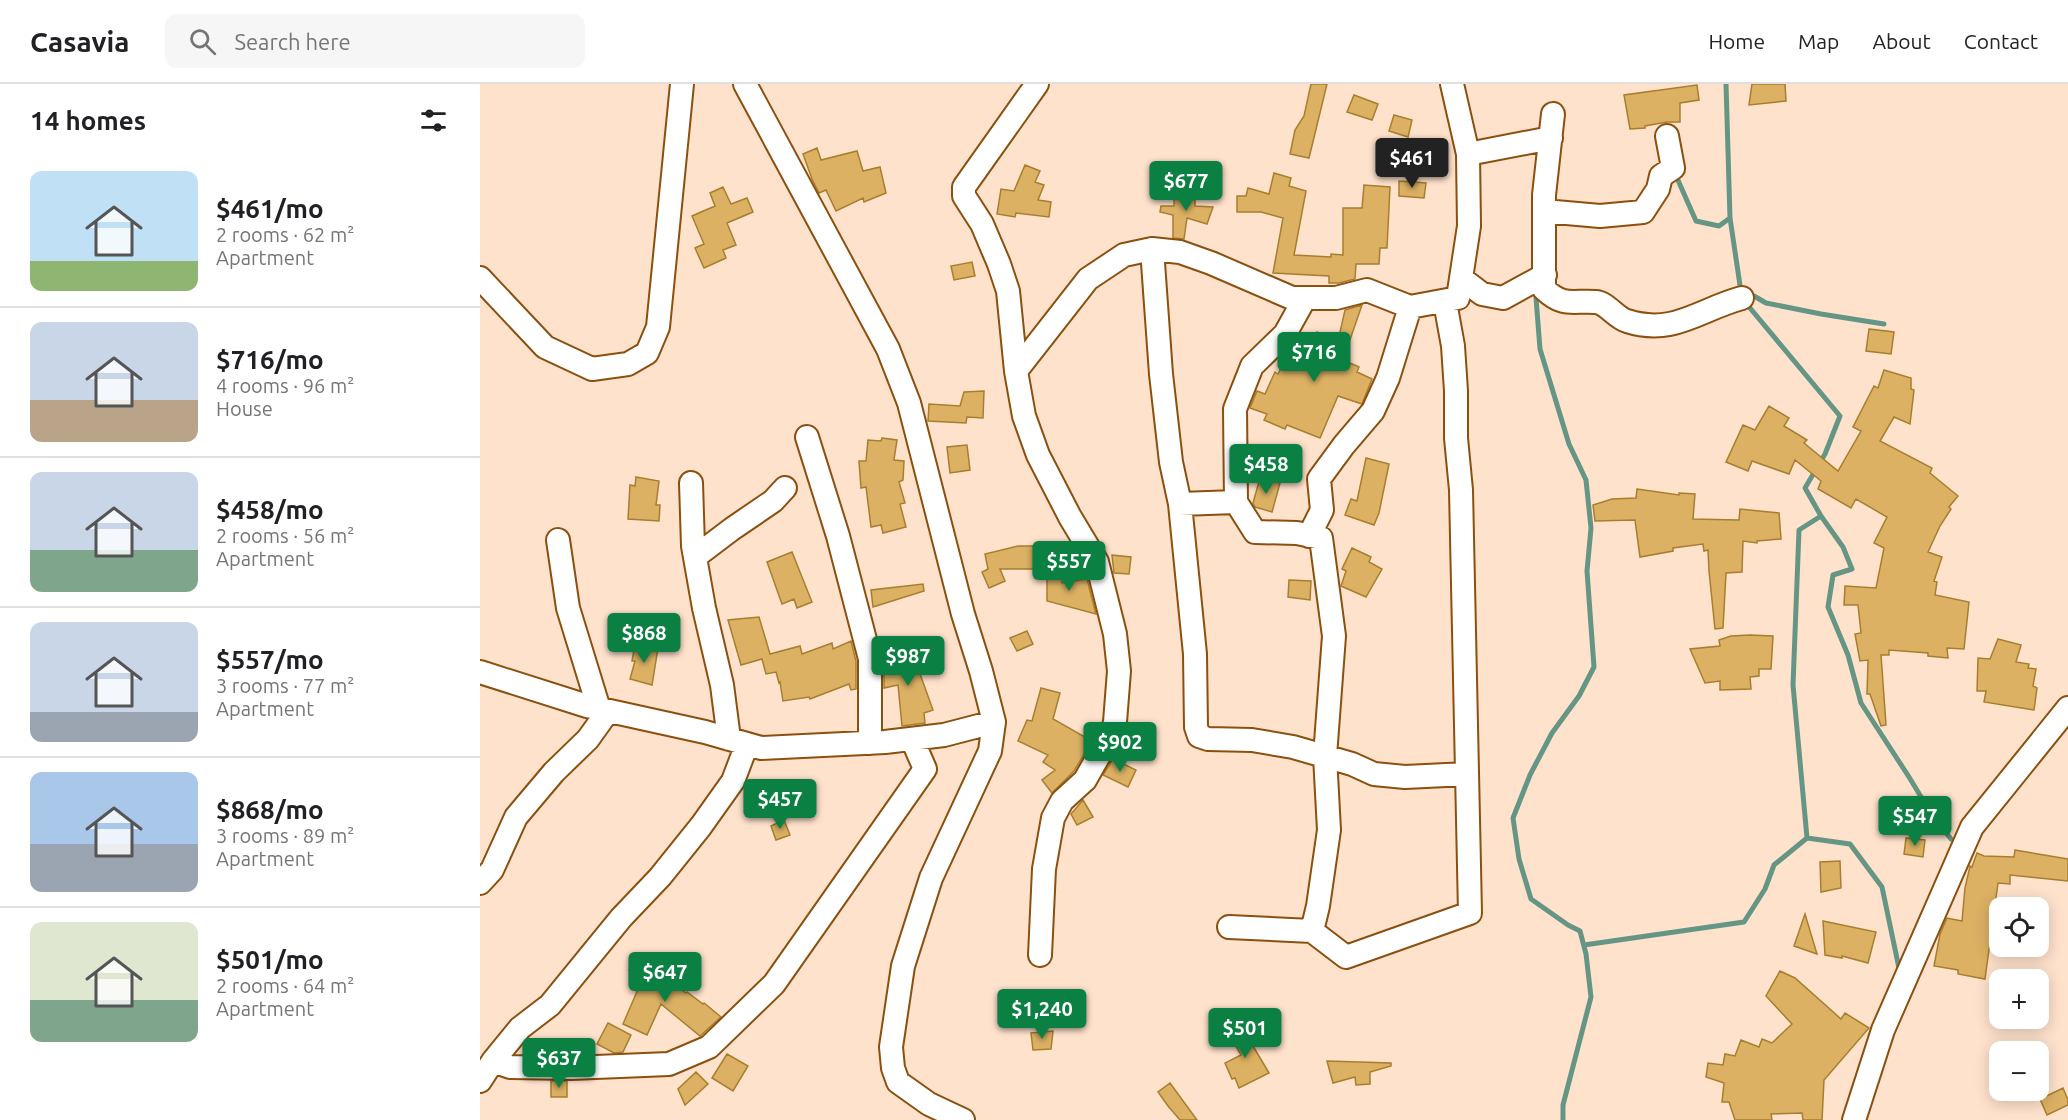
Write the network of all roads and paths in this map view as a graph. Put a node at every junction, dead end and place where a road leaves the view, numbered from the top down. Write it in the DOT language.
graph roads {
  1 [pos="682,84"];
  2 [pos="745,84"];
  3 [pos="1037,84"];
  4 [pos="1452,84"];
  5 [pos="1553,114"];
  6 [pos="1667,136"];
  7 [pos="1551,138"];
  8 [pos="1468,154"];
  9 [pos="1544,211"];
  10 [pos="1152,249"];
  11 [pos="1545,275"];
  12 [pos="480,278"];
  13 [pos="1461,278"];
  14 [pos="1305,298"];
  15 [pos="1742,298"];
  16 [pos="1445,302"];
  17 [pos="1410,307"];
  18 [pos="1016,371"];
  19 [pos="807,437"];
  20 [pos="691,483"];
  21 [pos="785,488"];
  22 [pos="1236,502"];
  23 [pos="1180,504"];
  24 [pos="1309,536"];
  25 [pos="558,540"];
  26 [pos="695,557"];
  27 [pos="480,672"];
  28 [pos="2068,708"];
  29 [pos="604,710"];
  30 [pos="994,722"];
  31 [pos="912,739"];
  32 [pos="738,742"];
  33 [pos="870,743"];
  34 [pos="1325,756"];
  35 [pos="1467,774"];
  36 [pos="480,883"];
  37 [pos="1229,927"];
  38 [pos="1312,931"];
  39 [pos="1040,955"];
  40 [pos="493,1061"];
  41 [pos="480,1081"];
  42 [pos="963,1120"];
  43 [pos="1854,1120"];
  1 -- 12 [label="street"];
  2 -- 30 [label="street"];
  3 -- 18 [label="street"];
  4 -- 8 [label="street"];
  5 -- 7 [label="street"];
  6 -- 9 [label="street"];
  7 -- 8 [label="street"];
  7 -- 9 [label="street"];
  8 -- 13 [label="street"];
  9 -- 11 [label="street"];
  10 -- 14 [label="street"];
  10 -- 18 [label="street"];
  10 -- 23 [label="street"];
  11 -- 13 [label="street"];
  11 -- 15 [label="street"];
  13 -- 16 [label="street"];
  14 -- 17 [label="street"];
  14 -- 22 [label="street"];
  16 -- 17 [label="street"];
  16 -- 35 [label="street"];
  17 -- 24 [label="street"];
  18 -- 39 [label="street"];
  19 -- 33 [label="street"];
  20 -- 26 [label="street"];
  21 -- 26 [label="street"];
  22 -- 23 [label="street"];
  22 -- 24 [label="street"];
  23 -- 34 [label="street"];
  24 -- 34 [label="street"];
  25 -- 29 [label="street"];
  26 -- 32 [label="street"];
  27 -- 29 [label="street"];
  28 -- 43 [label="street"];
  29 -- 32 [label="street"];
  29 -- 36 [label="street"];
  30 -- 31 [label="street"];
  30 -- 42 [label="street"];
  31 -- 33 [label="street"];
  31 -- 40 [label="street"];
  32 -- 33 [label="street"];
  32 -- 40 [label="street"];
  34 -- 35 [label="street"];
  34 -- 38 [label="street"];
  35 -- 38 [label="street"];
  37 -- 38 [label="street"];
  40 -- 41 [label="street"];
}
